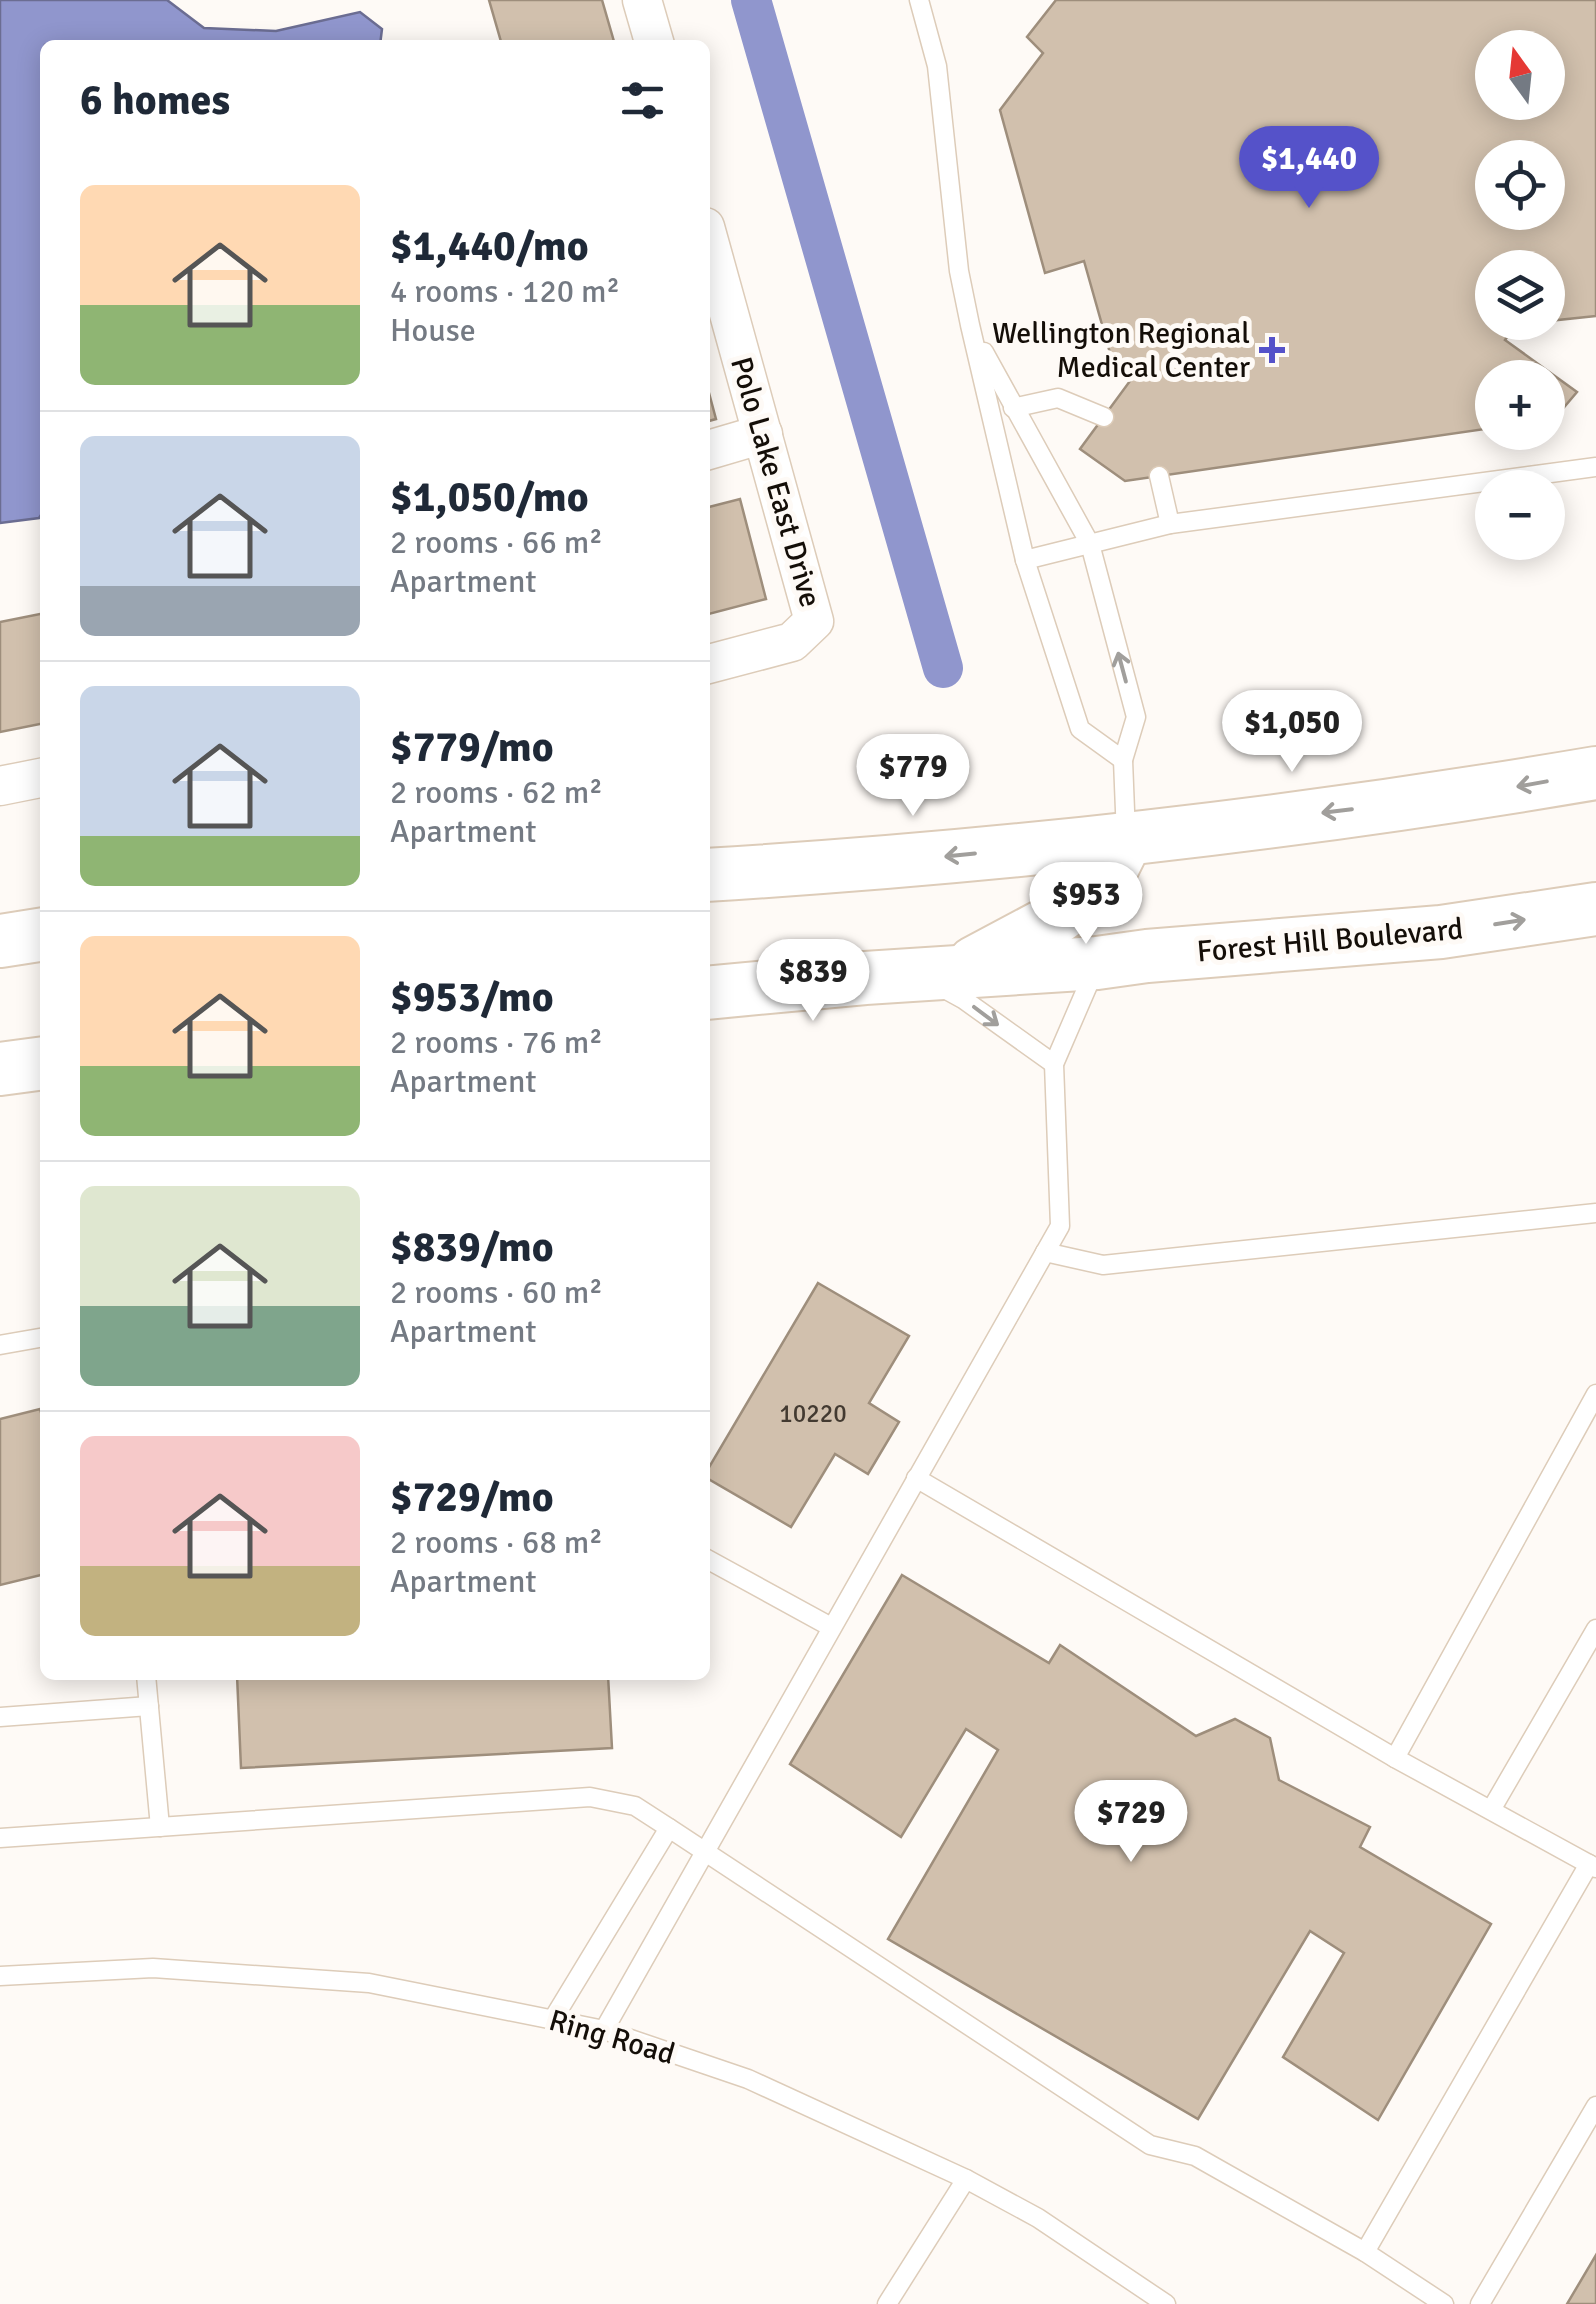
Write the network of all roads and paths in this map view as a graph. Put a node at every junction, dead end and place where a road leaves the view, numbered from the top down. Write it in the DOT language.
graph roads {
  1 [pos="642,0"];
  2 [pos="919,0"];
  3 [pos="654,40"];
  4 [pos="710,259"];
  5 [pos="970,325"];
  6 [pos="1012,408"];
  7 [pos="1104,417"];
  8 [pos="762,434"];
  9 [pos="710,450"];
  10 [pos="1596,467"];
  11 [pos="1158,476"];
  12 [pos="1170,524"];
  13 [pos="1090,544"];
  14 [pos="1026,560"];
  15 [pos="710,664"];
  16 [pos="1123,760"];
  17 [pos="1596,773"];
  18 [pos="40,778"];
  19 [pos="0,786"];
  20 [pos="1126,838"];
  21 [pos="710,875"];
  22 [pos="1596,909"];
  23 [pos="40,935"];
  24 [pos="0,942"];
  25 [pos="1098,962"];
  26 [pos="937,972"];
  27 [pos="710,993"];
  28 [pos="40,1064"];
  29 [pos="1054,1064"];
  30 [pos="0,1069"];
  31 [pos="1596,1214"];
  32 [pos="1046,1252"];
  33 [pos="40,1338"];
  34 [pos="0,1346"];
  35 [pos="1596,1394"];
  36 [pos="916,1478"];
  37 [pos="710,1561"];
  38 [pos="831,1628"];
  39 [pos="1596,1628"];
  40 [pos="146,1680"];
  41 [pos="149,1706"];
  42 [pos="0,1717"];
  43 [pos="1395,1758"];
  44 [pos="1490,1810"];
  45 [pos="160,1827"];
  46 [pos="669,1828"];
  47 [pos="0,1838"];
  48 [pos="704,1852"];
  49 [pos="1592,1866"];
  50 [pos="0,1976"];
  51 [pos="553,2019"];
  52 [pos="604,2030"];
  53 [pos="1596,2106"];
  54 [pos="966,2178"];
  55 [pos="1365,2252"];
  56 [pos="887,2304"];
  57 [pos="1166,2304"];
  58 [pos="1444,2304"];
  59 [pos="1480,2304"];
  1 -- 3 [label="street"];
  2 -- 5 [label="lane"];
  4 -- 8 [label="street, Polo Lake East Drive"];
  5 -- 6 [label="lane"];
  5 -- 14 [label="lane"];
  6 -- 7 [label="lane"];
  6 -- 13 [label="lane"];
  8 -- 9 [label="street"];
  8 -- 15 [label="street, Polo Lake East Drive"];
  10 -- 12 [label="lane"];
  11 -- 12 [label="lane"];
  12 -- 13 [label="lane"];
  13 -- 14 [label="lane"];
  16 -- 13 [label="lane, one-way"];
  14 -- 16 [label="lane"];
  16 -- 20 [label="lane"];
  17 -- 20 [label="main road, one-way"];
  18 -- 19 [label="street"];
  20 -- 21 [label="main road, one-way"];
  20 -- 26 [label="main road"];
  25 -- 22 [label="main road, Forest Hill Boulevard, one-way"];
  23 -- 24 [label="main road"];
  25 -- 26 [label="main road, Forest Hill Boulevard"];
  25 -- 29 [label="lane"];
  26 -- 27 [label="main road, Forest Hill Boulevard"];
  26 -- 29 [label="lane, one-way"];
  28 -- 30 [label="main road"];
  29 -- 32 [label="lane"];
  31 -- 32 [label="lane"];
  32 -- 36 [label="lane"];
  33 -- 34 [label="lane"];
  35 -- 43 [label="lane"];
  36 -- 38 [label="lane"];
  36 -- 43 [label="lane"];
  37 -- 38 [label="lane"];
  38 -- 48 [label="lane"];
  39 -- 44 [label="lane"];
  40 -- 41 [label="lane"];
  41 -- 42 [label="lane"];
  41 -- 45 [label="lane"];
  43 -- 44 [label="lane"];
  44 -- 49 [label="lane"];
  45 -- 46 [label="lane"];
  45 -- 47 [label="lane"];
  46 -- 48 [label="lane"];
  46 -- 51 [label="lane"];
  48 -- 52 [label="lane"];
  48 -- 55 [label="lane"];
  49 -- 55 [label="lane"];
  50 -- 51 [label="lane, Ring Road"];
  51 -- 52 [label="lane, Ring Road"];
  52 -- 54 [label="lane, Ring Road"];
  53 -- 59 [label="lane"];
  54 -- 56 [label="lane"];
  54 -- 57 [label="lane, Ring Road"];
  55 -- 58 [label="lane"];
}
